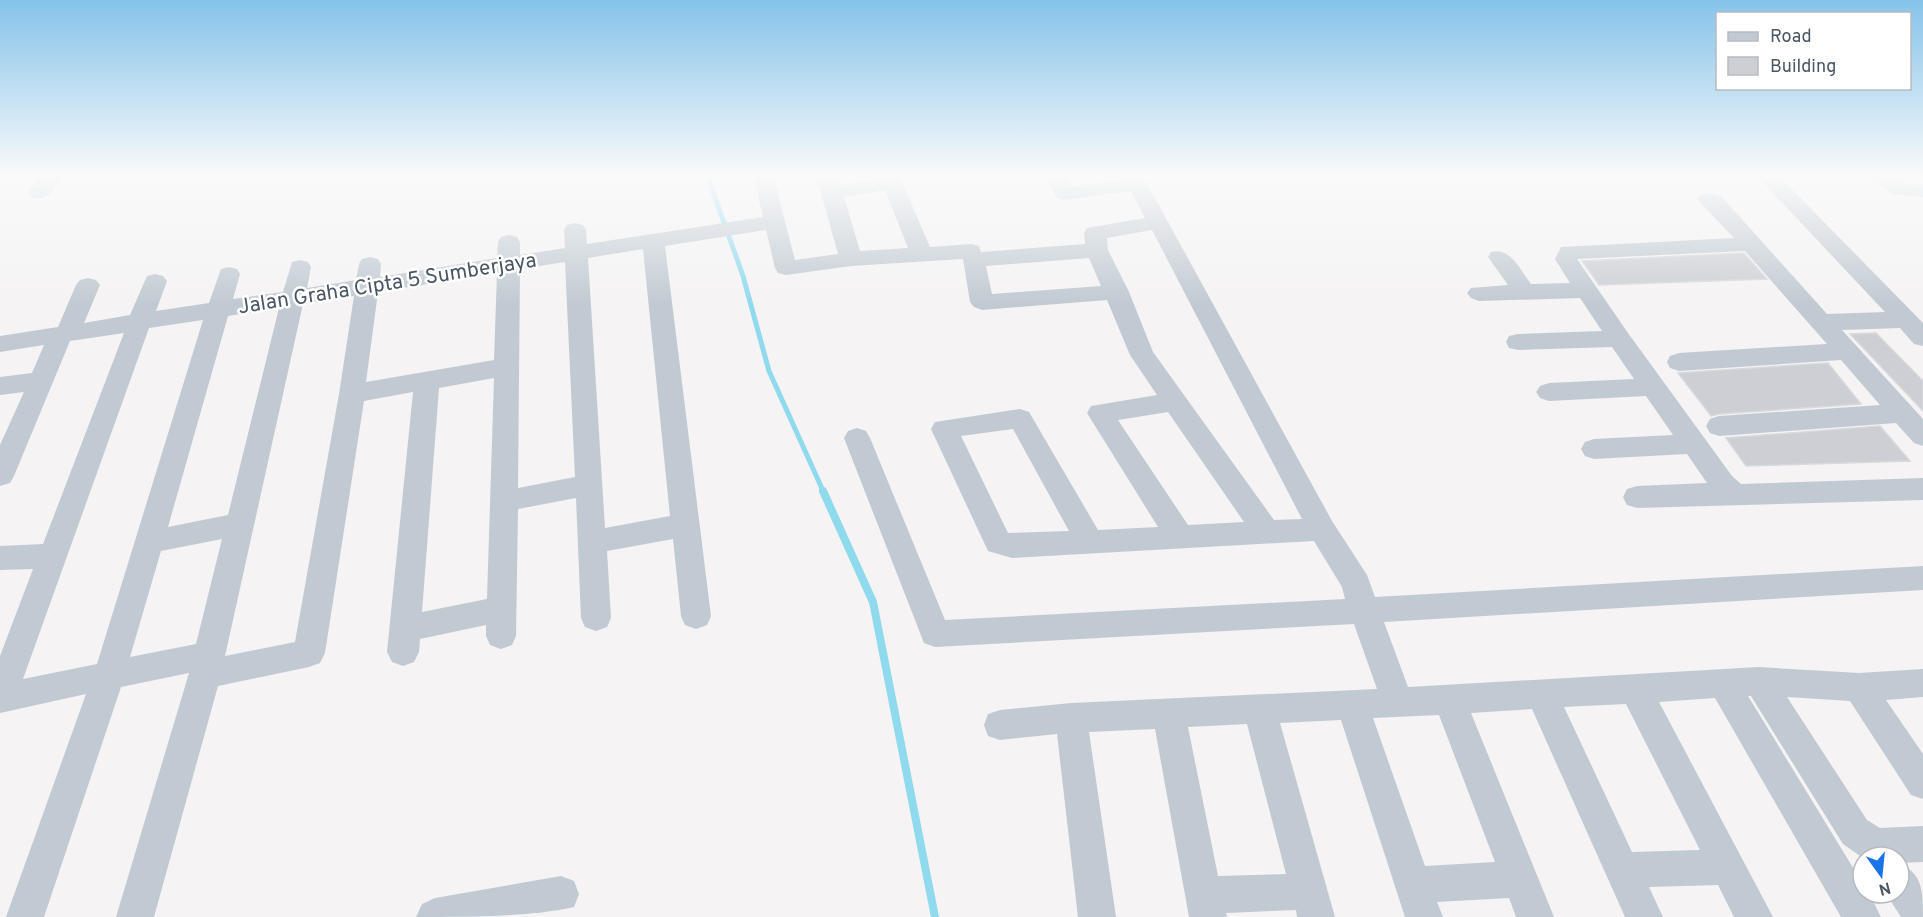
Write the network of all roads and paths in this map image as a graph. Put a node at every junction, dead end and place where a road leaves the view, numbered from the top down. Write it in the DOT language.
graph roads {
  1 [pos="772,218"];
  2 [pos="839,218"];
  3 [pos="907,218"];
  4 [pos="1154,218"];
  5 [pos="1727,218"];
  6 [pos="1807,218"];
  7 [pos="773,222"];
  8 [pos="1157,223"];
  9 [pos="575,241"];
  10 [pos="653,241"];
  11 [pos="1096,241"];
  12 [pos="1750,244"];
  13 [pos="509,253"];
  14 [pos="921,253"];
  15 [pos="972,255"];
  16 [pos="1499,257"];
  17 [pos="851,259"];
  18 [pos="300,267"];
  19 [pos="229,274"];
  20 [pos="368,275"];
  21 [pos="155,281"];
  22 [pos="88,285"];
  23 [pos="1586,290"];
  24 [pos="1117,292"];
  25 [pos="1525,292"];
  26 [pos="1479,293"];
  27 [pos="293,298"];
  28 [pos="218,310"];
  29 [pos="1905,320"];
  30 [pos="139,322"];
  31 [pos="1821,322"];
  32 [pos="64,334"];
  33 [pos="1923,338"];
  34 [pos="1619,339"];
  35 [pos="1518,342"];
  36 [pos="0,344"];
  37 [pos="1846,351"];
  38 [pos="1679,362"];
  39 [pos="507,367"];
  40 [pos="42,380"];
  41 [pos="427,381"];
  42 [pos="0,387"];
  43 [pos="1653,387"];
  44 [pos="1549,392"];
  45 [pos="352,394"];
  46 [pos="1174,402"];
  47 [pos="1902,413"];
  48 [pos="1719,426"];
  49 [pos="9,434"];
  50 [pos="1923,436"];
  51 [pos="858,438"];
  52 [pos="1694,444"];
  53 [pos="1594,449"];
  54 [pos="0,476"];
  55 [pos="590,485"];
  56 [pos="1923,489"];
  57 [pos="1733,493"];
  58 [pos="1637,497"];
  59 [pos="504,501"];
  60 [pos="240,524"];
  61 [pos="685,525"];
  62 [pos="1322,529"];
  63 [pos="1267,533"];
  64 [pos="1180,537"];
  65 [pos="149,542"];
  66 [pos="592,542"];
  67 [pos="1090,542"];
  68 [pos="54,554"];
  69 [pos="0,558"];
  70 [pos="1923,578"];
  71 [pos="1364,610"];
  72 [pos="696,616"];
  73 [pos="596,618"];
  74 [pos="207,665"];
  75 [pos="109,676"];
  76 [pos="1759,681"];
  77 [pos="1723,683"];
  78 [pos="1923,683"];
  79 [pos="1859,687"];
  80 [pos="1635,689"];
  81 [pos="1542,695"];
  82 [pos="0,698"];
  83 [pos="1449,700"];
  84 [pos="1398,703"];
  85 [pos="1352,704"];
  86 [pos="1259,708"];
  87 [pos="1168,712"];
  88 [pos="1071,718"];
  89 [pos="1000,725"];
  90 [pos="1923,783"];
  91 [pos="1871,845"];
  92 [pos="1728,867"];
  93 [pos="1623,870"];
  94 [pos="1520,879"];
  95 [pos="561,894"];
  96 [pos="1911,900"];
  97 [pos="1418,901"];
  98 [pos="1313,904"];
  99 [pos="1206,906"];
  100 [pos="26,917"];
  101 [pos="135,917"];
  102 [pos="435,917"];
  103 [pos="1097,917"];
  104 [pos="1535,917"];
  105 [pos="1644,917"];
  106 [pos="1754,917"];
  107 [pos="1862,917"];
  108 [pos="1922,917"];
  1 -- 7 [label="street"];
  2 -- 17 [label="street"];
  3 -- 14 [label="street"];
  4 -- 8 [label="street"];
  5 -- 12 [label="street"];
  6 -- 29 [label="street"];
  7 -- 10 [label="street, Jalan Graha Cipta 5 Sumberjaya"];
  7 -- 17 [label="street"];
  8 -- 11 [label="street"];
  8 -- 62 [label="street"];
  9 -- 10 [label="street, Jalan Graha Cipta 5 Sumberjaya"];
  9 -- 13 [label="street, Jalan Graha Cipta 5 Sumberjaya"];
  9 -- 55 [label="street"];
  10 -- 61 [label="street"];
  11 -- 15 [label="street"];
  11 -- 24 [label="street"];
  12 -- 23 [label="street"];
  12 -- 31 [label="street"];
  13 -- 20 [label="street, Jalan Graha Cipta 5 Sumberjaya"];
  13 -- 39 [label="street"];
  14 -- 15 [label="street"];
  14 -- 17 [label="street"];
  15 -- 24 [label="street"];
  16 -- 25 [label="street"];
  18 -- 27 [label="street"];
  19 -- 28 [label="street"];
  20 -- 27 [label="street, Jalan Graha Cipta 5 Sumberjaya"];
  20 -- 45 [label="street"];
  21 -- 30 [label="street"];
  22 -- 32 [label="street"];
  23 -- 25 [label="street"];
  23 -- 34 [label="street"];
  24 -- 46 [label="street"];
  25 -- 26 [label="street"];
  27 -- 28 [label="street, Jalan Graha Cipta 5 Sumberjaya"];
  27 -- 60 [label="street"];
  28 -- 30 [label="street, Jalan Graha Cipta 5 Sumberjaya"];
  28 -- 65 [label="street"];
  29 -- 31 [label="street"];
  29 -- 33 [label="street"];
  30 -- 32 [label="street, Jalan Graha Cipta 5 Sumberjaya"];
  30 -- 68 [label="street"];
  31 -- 37 [label="street"];
  32 -- 36 [label="street, Jalan Graha Cipta 5 Sumberjaya"];
  32 -- 40 [label="street"];
  34 -- 35 [label="street"];
  34 -- 43 [label="street"];
  37 -- 38 [label="street"];
  37 -- 47 [label="street"];
  39 -- 41 [label="street"];
  39 -- 59 [label="street"];
  40 -- 42 [label="street"];
  40 -- 49 [label="street"];
  41 -- 45 [label="street"];
  41 -- 59 [label="street"];
  43 -- 44 [label="street"];
  43 -- 52 [label="street"];
  45 -- 74 [label="street"];
  46 -- 63 [label="street"];
  46 -- 64 [label="street"];
  47 -- 48 [label="street"];
  47 -- 50 [label="street"];
  49 -- 54 [label="street"];
  51 -- 71 [label="street"];
  52 -- 53 [label="street"];
  52 -- 57 [label="street"];
  55 -- 59 [label="street"];
  55 -- 66 [label="street"];
  56 -- 57 [label="street"];
  57 -- 58 [label="street"];
  60 -- 65 [label="street"];
  60 -- 74 [label="street"];
  61 -- 66 [label="street"];
  61 -- 72 [label="street"];
  62 -- 63 [label="street"];
  62 -- 71 [label="street"];
  63 -- 64 [label="street"];
  64 -- 67 [label="street"];
  65 -- 75 [label="street"];
  66 -- 73 [label="street"];
  67 -- 67 [label="street"];
  68 -- 69 [label="street"];
  68 -- 82 [label="street"];
  70 -- 71 [label="street"];
  71 -- 84 [label="street"];
  74 -- 75 [label="street"];
  74 -- 101 [label="street"];
  75 -- 82 [label="street"];
  75 -- 100 [label="street"];
  76 -- 77 [label="street"];
  76 -- 79 [label="street"];
  76 -- 91 [label="street"];
  77 -- 80 [label="street"];
  77 -- 107 [label="street"];
  78 -- 79 [label="street"];
  79 -- 90 [label="street"];
  80 -- 81 [label="street"];
  80 -- 92 [label="street"];
  81 -- 83 [label="street"];
  81 -- 93 [label="street"];
  83 -- 84 [label="street"];
  83 -- 94 [label="street"];
  84 -- 85 [label="street"];
  85 -- 86 [label="street"];
  85 -- 97 [label="street"];
  86 -- 87 [label="street"];
  86 -- 98 [label="street"];
  87 -- 88 [label="street"];
  87 -- 99 [label="street"];
  88 -- 89 [label="street"];
  88 -- 103 [label="street"];
  92 -- 93 [label="street"];
  92 -- 106 [label="street"];
  93 -- 105 [label="street"];
  94 -- 97 [label="street"];
  94 -- 104 [label="street"];
  95 -- 102 [label="street"];
  96 -- 108 [label="street"];
  98 -- 99 [label="street"];
}
